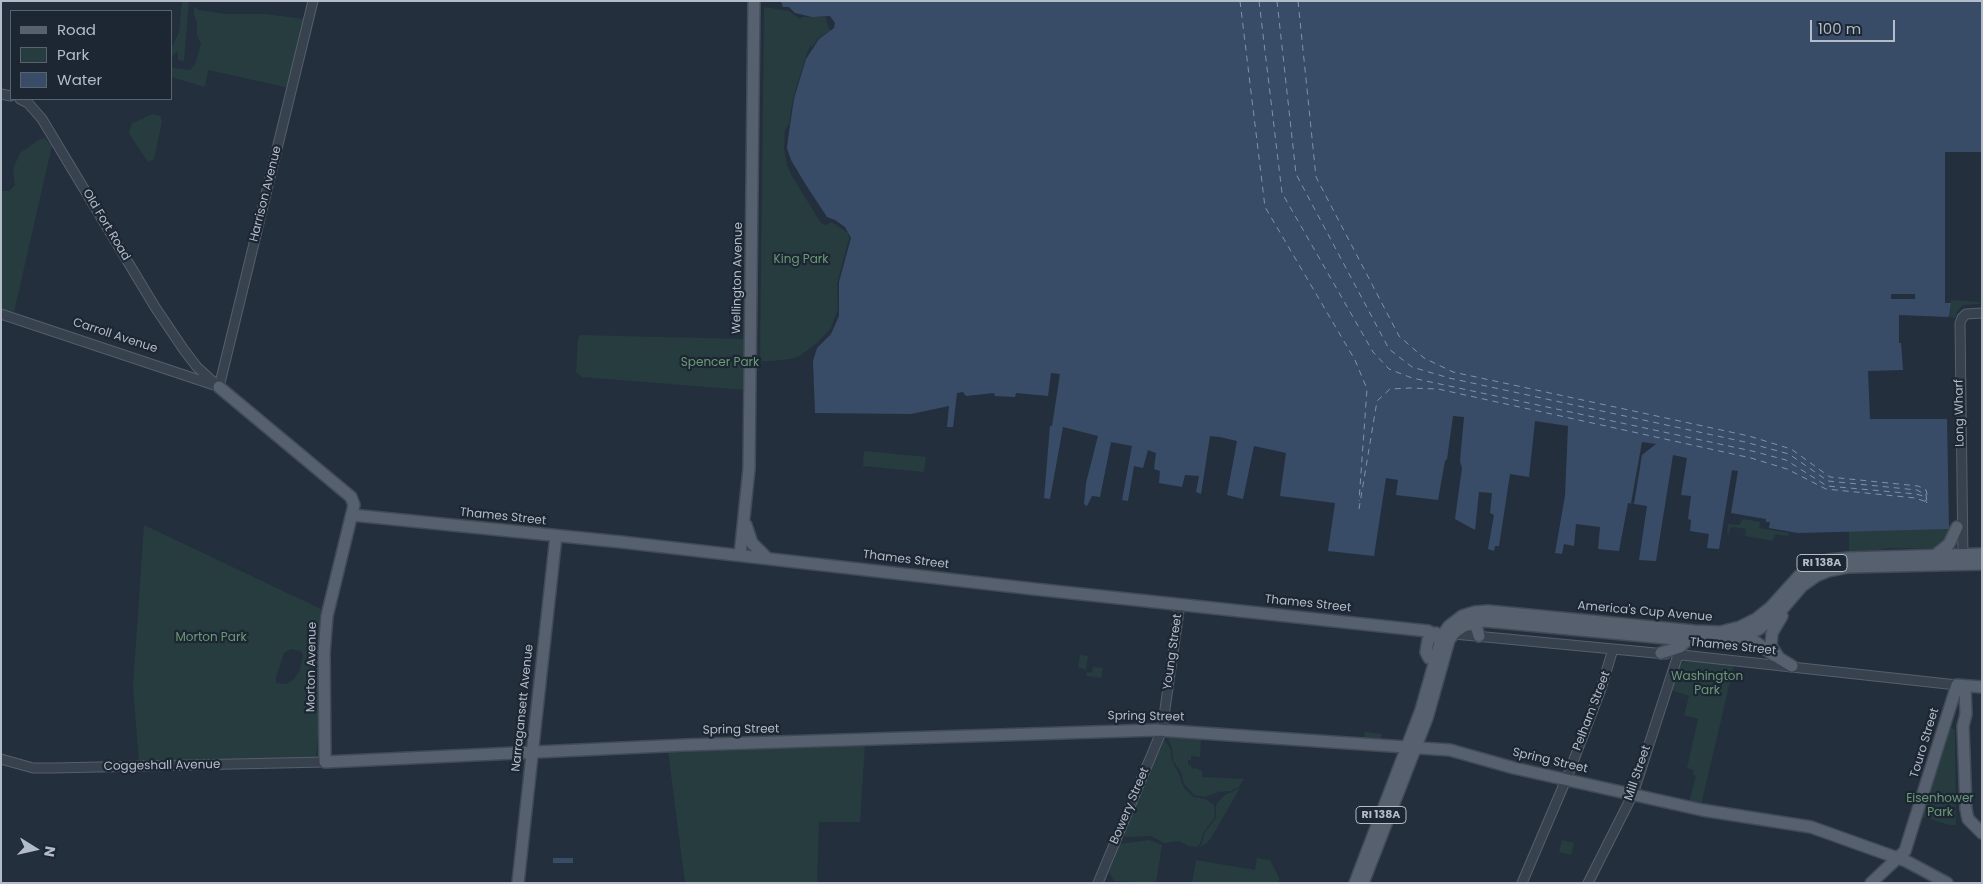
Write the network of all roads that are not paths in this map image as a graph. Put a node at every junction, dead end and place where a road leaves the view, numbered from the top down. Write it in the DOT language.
graph roads {
  1 [pos="313,1"];
  2 [pos="754,1"];
  3 [pos="22,100"];
  4 [pos="1982,313"];
  5 [pos="1,314"];
  6 [pos="188,356"];
  7 [pos="219,387"];
  8 [pos="1962,513"];
  9 [pos="352,515"];
  10 [pos="744,517"];
  11 [pos="1957,527"];
  12 [pos="556,536"];
  13 [pos="1982,554"];
  14 [pos="740,555"];
  15 [pos="1934,556"];
  16 [pos="767,558"];
  17 [pos="1960,560"];
  18 [pos="1982,564"];
  19 [pos="1799,589"];
  20 [pos="1180,604"];
  21 [pos="1485,611"];
  22 [pos="1478,621"];
  23 [pos="1733,629"];
  24 [pos="1454,634"];
  25 [pos="1686,635"];
  26 [pos="1747,635"];
  27 [pos="1438,636"];
  28 [pos="1479,636"];
  29 [pos="1613,649"];
  30 [pos="1446,650"];
  31 [pos="1661,654"];
  32 [pos="1677,658"];
  33 [pos="1779,658"];
  34 [pos="1439,661"];
  35 [pos="1792,666"];
  36 [pos="1961,685"];
  37 [pos="1982,687"];
  38 [pos="1946,721"];
  39 [pos="1963,726"];
  40 [pos="1162,730"];
  41 [pos="1411,748"];
  42 [pos="532,752"];
  43 [pos="1,759"];
  44 [pos="325,762"];
  45 [pos="1566,779"];
  46 [pos="1633,794"];
  47 [pos="1982,833"];
  48 [pos="1897,859"];
  49 [pos="518,883"];
  50 [pos="1098,883"];
  51 [pos="1355,883"];
  52 [pos="1363,883"];
  53 [pos="1522,883"];
  54 [pos="1588,883"];
  55 [pos="1871,883"];
  56 [pos="1947,883"];
  1 -- 7 [label="street, Harrison Avenue"];
  2 -- 10 [label="main road, Wellington Avenue"];
  3 -- 6 [label="street, Old Fort Road"];
  4 -- 8 [label="street, Long Wharf"];
  5 -- 7 [label="street, Carroll Avenue"];
  6 -- 7 [label="street, Carroll Avenue"];
  7 -- 9 [label="main road, Carroll Avenue"];
  8 -- 11 [label="street, Long Wharf"];
  8 -- 17 [label="street, Long Wharf"];
  9 -- 12 [label="main road, Thames Street"];
  9 -- 44 [label="main road, Morton Avenue"];
  10 -- 14 [label="main road, Wellington Avenue"];
  10 -- 16 [label="main road"];
  11 -- 15 [label="main road"];
  11 -- 17 [label="street, Long Wharf"];
  12 -- 14 [label="main road, Thames Street"];
  12 -- 42 [label="main road, Narragansett Avenue"];
  13 -- 17 [label="main road, America's Cup Avenue / RI 138A"];
  14 -- 16 [label="main road, Thames Street"];
  15 -- 17 [label="main road, America's Cup Avenue / RI 138A"];
  15 -- 23 [label="main road, America's Cup Avenue / RI 138A"];
  16 -- 20 [label="main road, Thames Street"];
  17 -- 18 [label="main road, America's Cup Avenue / RI 138A"];
  17 -- 19 [label="main road, America's Cup Avenue / RI 138A"];
  19 -- 26 [label="main road, America's Cup Avenue / RI 138A"];
  19 -- 33 [label="main road"];
  20 -- 27 [label="main road, Thames Street"];
  20 -- 40 [label="street, Young Street"];
  21 -- 22 [label="main road"];
  21 -- 25 [label="main road, America's Cup Avenue / RI 138A"];
  21 -- 27 [label="main road, America's Cup Avenue / RI 138A"];
  22 -- 24 [label="main road"];
  22 -- 25 [label="main road, America's Cup Avenue / RI 138A"];
  22 -- 28 [label="main road"];
  23 -- 25 [label="main road, America's Cup Avenue / RI 138A"];
  23 -- 26 [label="main road"];
  24 -- 28 [label="street, Thames Street"];
  24 -- 30 [label="main road, RI 138A"];
  25 -- 26 [label="main road, America's Cup Avenue / RI 138A"];
  25 -- 31 [label="main road"];
  26 -- 33 [label="main road"];
  27 -- 30 [label="main road"];
  27 -- 34 [label="main road"];
  28 -- 29 [label="street, Thames Street"];
  29 -- 31 [label="street, Thames Street"];
  29 -- 45 [label="street, Pelham Street"];
  30 -- 34 [label="main road, RI 138A"];
  31 -- 32 [label="street, Thames Street"];
  32 -- 35 [label="street, Thames Street"];
  32 -- 46 [label="street, Mill Street"];
  33 -- 35 [label="main road"];
  34 -- 41 [label="main road, RI 138A"];
  35 -- 36 [label="street, Thames Street"];
  36 -- 37 [label="main road, Thames Street"];
  36 -- 38 [label="main road, Touro Street"];
  36 -- 39 [label="main road"];
  38 -- 39 [label="main road"];
  38 -- 48 [label="main road, Touro Street"];
  39 -- 47 [label="main road"];
  40 -- 41 [label="main road, Spring Street"];
  40 -- 42 [label="main road, Spring Street"];
  40 -- 50 [label="street, Bowery Street"];
  41 -- 45 [label="main road, Spring Street"];
  41 -- 51 [label="main road, RI 138A"];
  41 -- 52 [label="main road, RI 138A"];
  42 -- 44 [label="main road, Spring Street"];
  42 -- 49 [label="main road, Narragansett Avenue"];
  43 -- 44 [label="street, Coggeshall Avenue"];
  45 -- 46 [label="main road, Spring Street"];
  45 -- 53 [label="street, Pelham Street"];
  46 -- 48 [label="main road, Spring Street"];
  46 -- 54 [label="street, Mill Street"];
  48 -- 55 [label="main road, Touro Street"];
  48 -- 56 [label="main road, Spring Street"];
}
